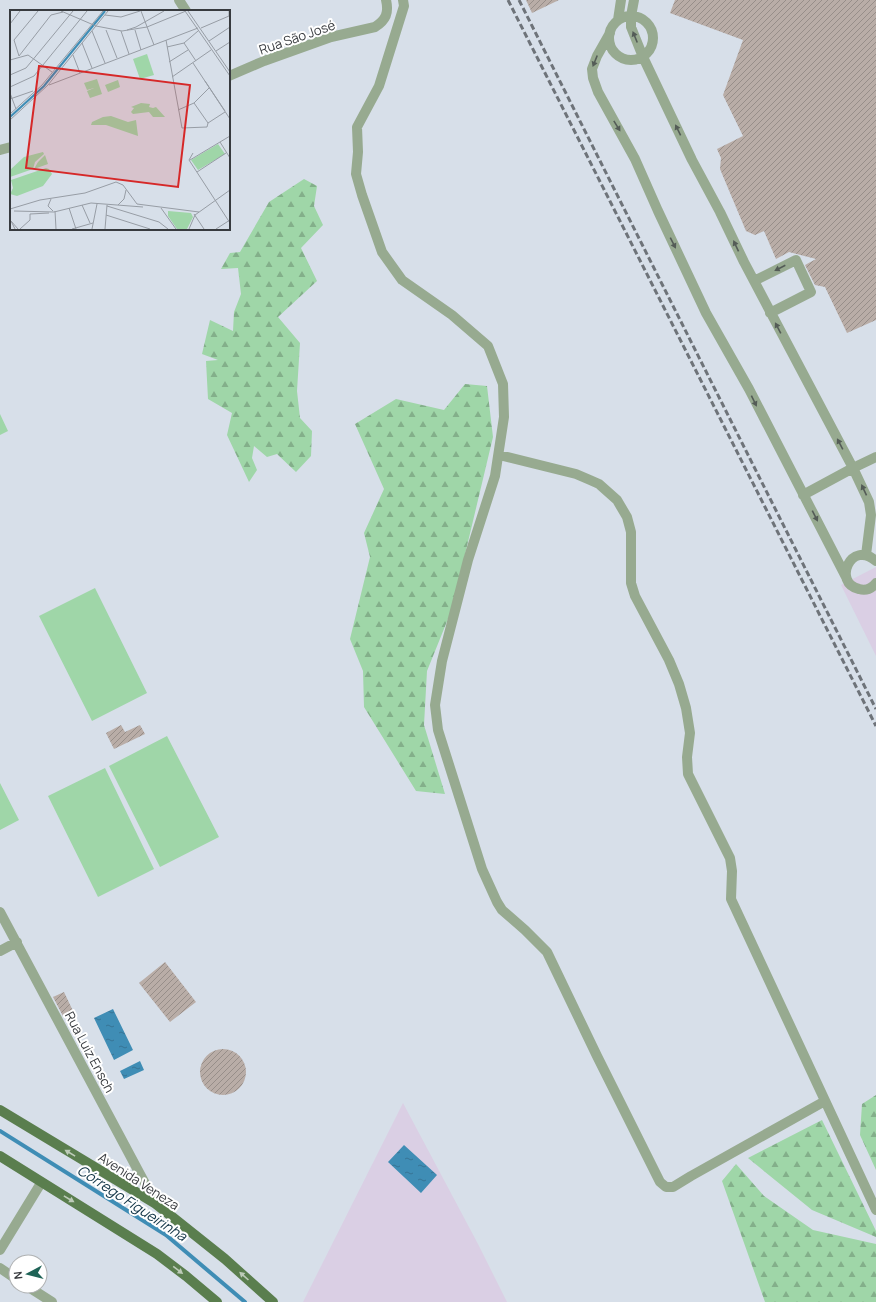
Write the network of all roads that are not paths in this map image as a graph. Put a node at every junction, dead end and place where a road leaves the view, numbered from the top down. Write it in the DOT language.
graph roads {
  1 [pos="179,0"];
  2 [pos="386,0"];
  3 [pos="403,0"];
  4 [pos="621,0"];
  5 [pos="634,0"];
  6 [pos="185,10"];
  7 [pos="631,16"];
  8 [pos="618,20"];
  9 [pos="610,33"];
  10 [pos="643,57"];
  11 [pos="230,76"];
  12 [pos="10,147"];
  13 [pos="0,150"];
  14 [pos="754,281"];
  15 [pos="770,313"];
  16 [pos="499,454"];
  17 [pos="876,457"];
  18 [pos="853,468"];
  19 [pos="803,495"];
  20 [pos="872,556"];
  21 [pos="846,577"];
  22 [pos="876,583"];
  23 [pos="0,912"];
  24 [pos="17,942"];
  25 [pos="0,951"];
  26 [pos="824,1101"];
  27 [pos="0,1110"];
  28 [pos="0,1156"];
  29 [pos="41,1183"];
  30 [pos="156,1204"];
  31 [pos="876,1210"];
  32 [pos="0,1250"];
  33 [pos="40,1294"];
  34 [pos="213,1300"];
  35 [pos="52,1302"];
  36 [pos="273,1302"];
  1 -- 6 [label="street"];
  2 -- 11 [label="street, Rua São José"];
  3 -- 16 [label="street"];
  4 -- 8 [label="street"];
  5 -- 7 [label="street"];
  7 -- 8 [label="street"];
  10 -- 7 [label="street, one-way"];
  7 -- 10 [label="street"];
  8 -- 9 [label="street"];
  9 -- 10 [label="street"];
  9 -- 19 [label="street, one-way"];
  14 -- 10 [label="street, one-way"];
  12 -- 13 [label="street"];
  14 -- 15 [label="street"];
  15 -- 14 [label="street, one-way"];
  18 -- 15 [label="street, one-way"];
  16 -- 26 [label="street"];
  16 -- 26 [label="street"];
  17 -- 18 [label="street"];
  18 -- 19 [label="street"];
  20 -- 18 [label="street, one-way"];
  19 -- 21 [label="street, one-way"];
  20 -- 21 [label="street"];
  21 -- 22 [label="street"];
  23 -- 24 [label="street, Rua Luiz Ensch"];
  24 -- 25 [label="street"];
  24 -- 30 [label="street, Rua Luiz Ensch"];
  26 -- 31 [label="street"];
  30 -- 27 [label="main road, Avenida Veneza, one-way"];
  28 -- 29 [label="main road"];
  29 -- 32 [label="street"];
  29 -- 34 [label="main road, one-way"];
  36 -- 30 [label="main road, Avenida Veneza, one-way"];
  33 -- 35 [label="street"];
}
